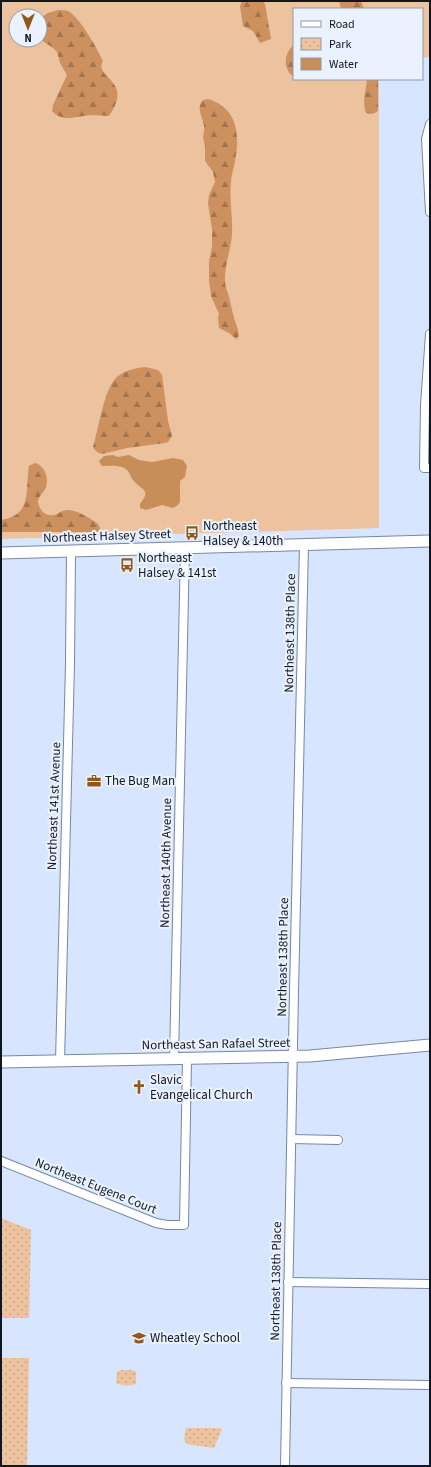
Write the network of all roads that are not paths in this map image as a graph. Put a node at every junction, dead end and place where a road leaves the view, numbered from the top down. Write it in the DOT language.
graph roads {
  1 [pos="429,127"];
  2 [pos="430,212"];
  3 [pos="430,334"];
  4 [pos="427,468"];
  5 [pos="430,541"];
  6 [pos="304,545"];
  7 [pos="185,548"];
  8 [pos="71,551"];
  9 [pos="1,553"];
  10 [pos="430,1045"];
  11 [pos="294,1057"];
  12 [pos="187,1058"];
  13 [pos="174,1059"];
  14 [pos="60,1061"];
  15 [pos="1,1062"];
  16 [pos="292,1139"];
  17 [pos="338,1140"];
  18 [pos="1,1161"];
  19 [pos="288,1282"];
  20 [pos="430,1284"];
  21 [pos="286,1383"];
  22 [pos="430,1385"];
  23 [pos="285,1466"];
  1 -- 2 [label="street"];
  3 -- 4 [label="street"];
  5 -- 6 [label="main road, Northeast Halsey Street"];
  6 -- 7 [label="main road, Northeast Halsey Street"];
  6 -- 11 [label="street, Northeast 138th Place"];
  7 -- 8 [label="main road, Northeast Halsey Street"];
  7 -- 13 [label="street, Northeast 140th Avenue"];
  8 -- 9 [label="main road, Northeast Halsey Street"];
  8 -- 14 [label="street, Northeast 141st Avenue"];
  10 -- 11 [label="main road, Northeast San Rafael Street"];
  11 -- 12 [label="main road, Northeast San Rafael Street"];
  11 -- 16 [label="street, Northeast 138th Place"];
  12 -- 13 [label="main road, Northeast San Rafael Street"];
  12 -- 18 [label="street, Northeast Eugene Court"];
  13 -- 14 [label="main road, Northeast San Rafael Street"];
  14 -- 15 [label="main road, Northeast San Rafael Street"];
  16 -- 17 [label="street"];
  16 -- 19 [label="street, Northeast 138th Place"];
  19 -- 20 [label="street"];
  19 -- 21 [label="street, Northeast 138th Place"];
  21 -- 22 [label="street"];
  21 -- 23 [label="street, Northeast 138th Place"];
}
